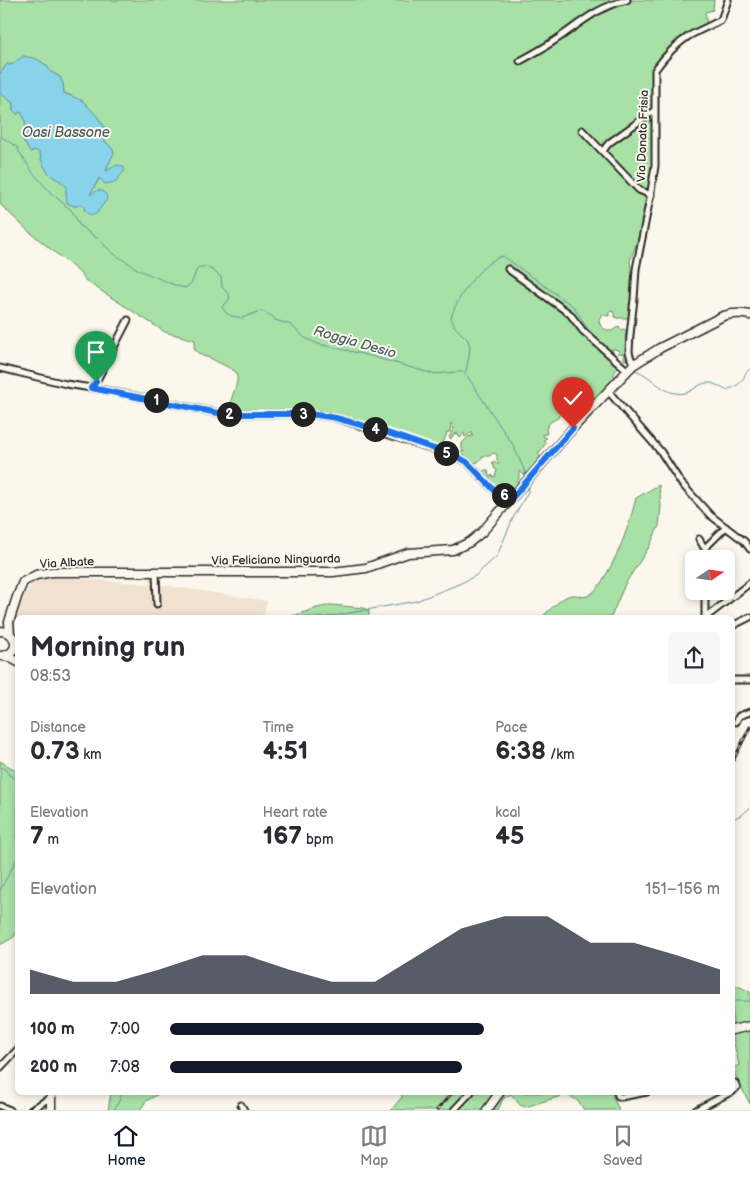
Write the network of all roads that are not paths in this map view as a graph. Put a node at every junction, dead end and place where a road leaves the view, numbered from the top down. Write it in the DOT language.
graph roads {
  1 [pos="627,0"];
  2 [pos="728,0"];
  3 [pos="520,61"];
  4 [pos="655,110"];
  5 [pos="582,130"];
  6 [pos="603,152"];
  7 [pos="651,195"];
  8 [pos="508,269"];
  9 [pos="750,315"];
  10 [pos="128,320"];
  11 [pos="631,367"];
  12 [pos="0,368"];
  13 [pos="91,388"];
  14 [pos="608,391"];
  15 [pos="513,497"];
  16 [pos="726,527"];
  17 [pos="699,539"];
  18 [pos="705,548"];
  19 [pos="750,549"];
  20 [pos="156,572"];
  21 [pos="750,584"];
  22 [pos="705,600"];
  23 [pos="157,604"];
  24 [pos="705,615"];
  25 [pos="708,615"];
  26 [pos="750,617"];
  27 [pos="735,624"];
  28 [pos="4,632"];
  29 [pos="15,644"];
  30 [pos="15,649"];
  31 [pos="2,656"];
  32 [pos="15,660"];
  33 [pos="735,680"];
  34 [pos="750,680"];
  35 [pos="750,712"];
  36 [pos="736,722"];
  37 [pos="750,1026"];
  38 [pos="735,1029"];
  39 [pos="15,1051"];
  40 [pos="0,1068"];
  41 [pos="51,1095"];
  42 [pos="468,1095"];
  43 [pos="498,1095"];
  44 [pos="618,1095"];
  45 [pos="631,1095"];
  46 [pos="726,1095"];
  47 [pos="0,1106"];
  48 [pos="10,1110"];
  49 [pos="31,1110"];
  50 [pos="51,1110"];
  51 [pos="454,1110"];
  52 [pos="487,1110"];
  53 [pos="696,1110"];
  1 -- 3 [label="street"];
  2 -- 4 [label="street, Via Donato Frisia"];
  4 -- 6 [label="street"];
  4 -- 7 [label="street, Via Donato Frisia"];
  5 -- 6 [label="street"];
  6 -- 7 [label="street"];
  7 -- 11 [label="street, Via Donato Frisia"];
  8 -- 11 [label="street"];
  9 -- 11 [label="street, Via Feliciano Ninguarda"];
  10 -- 13 [label="street"];
  11 -- 14 [label="street, Via Feliciano Ninguarda"];
  12 -- 13 [label="street"];
  13 -- 15 [label="street"];
  14 -- 15 [label="street, Via Feliciano Ninguarda"];
  14 -- 16 [label="street"];
  15 -- 20 [label="street, Via Feliciano Ninguarda"];
  16 -- 18 [label="street"];
  16 -- 19 [label="street"];
  17 -- 18 [label="street"];
  20 -- 23 [label="street"];
  20 -- 28 [label="street, Via Albate"];
  21 -- 25 [label="street"];
  22 -- 24 [label="street"];
  26 -- 27 [label="street"];
  28 -- 29 [label="street"];
  30 -- 31 [label="street"];
  31 -- 32 [label="street"];
  33 -- 34 [label="street"];
  35 -- 36 [label="street"];
  37 -- 38 [label="street"];
  39 -- 40 [label="street"];
  41 -- 49 [label="street"];
  41 -- 50 [label="street"];
  42 -- 51 [label="street"];
  43 -- 52 [label="street"];
  44 -- 45 [label="street"];
  46 -- 53 [label="street"];
  47 -- 48 [label="street"];
}
